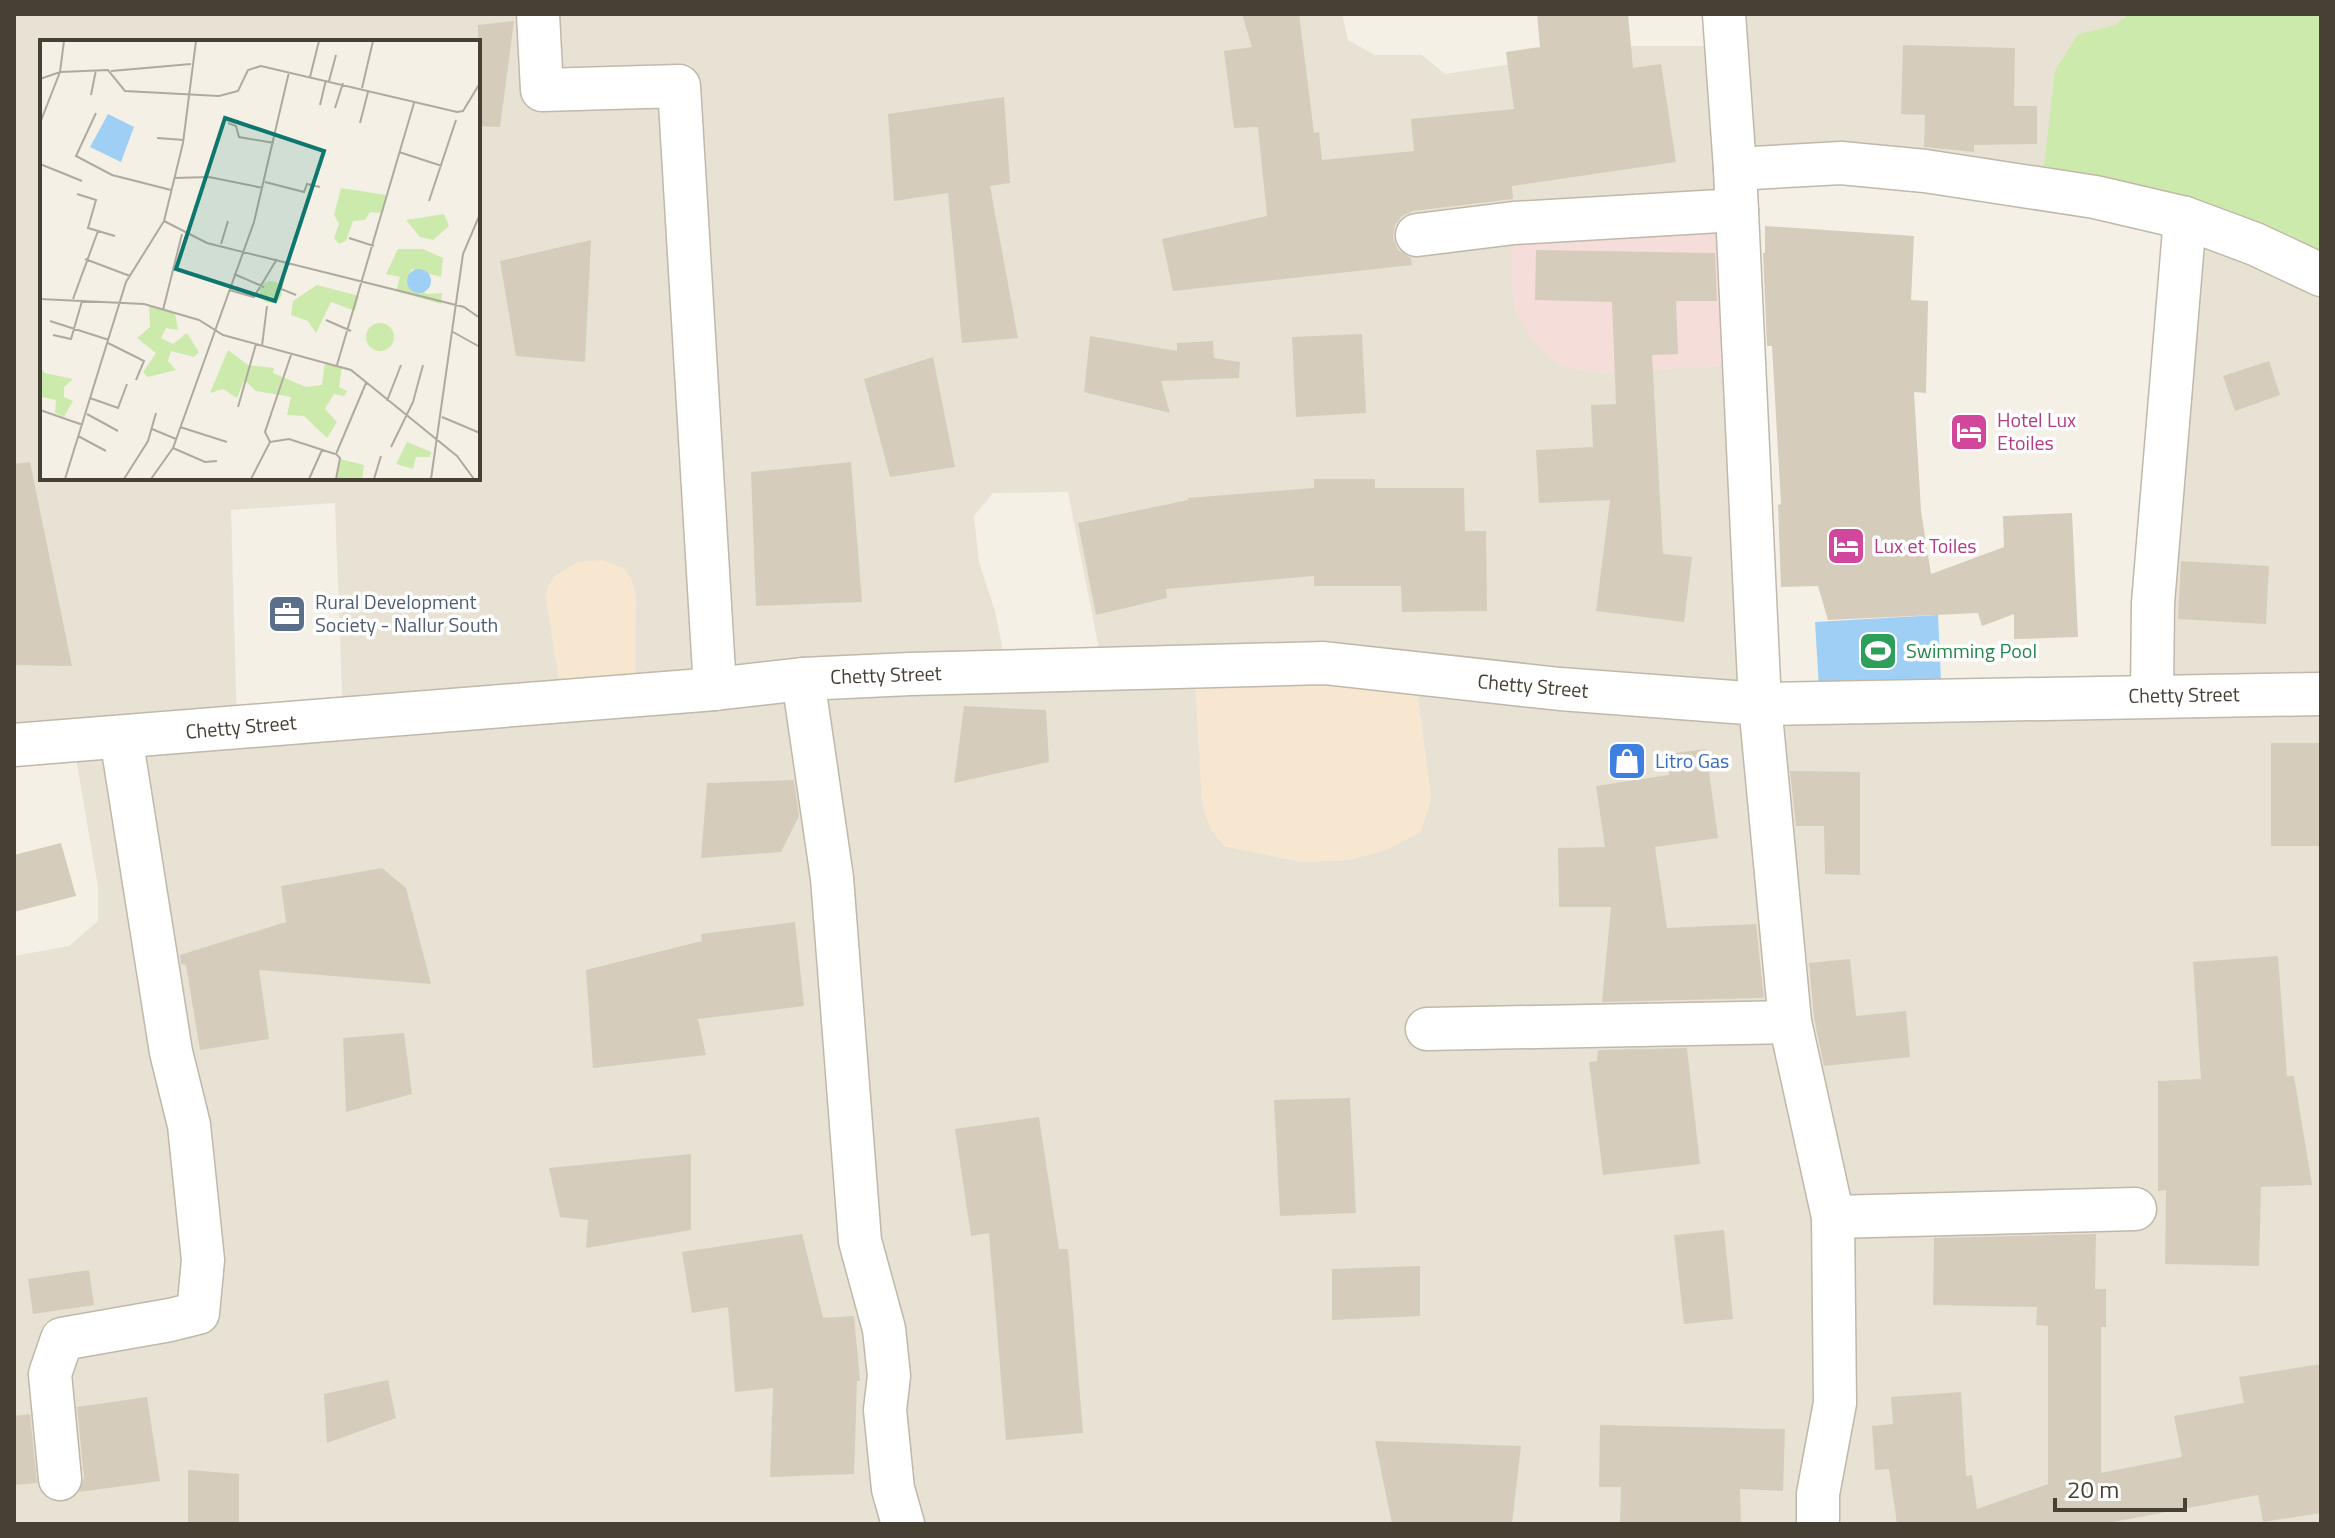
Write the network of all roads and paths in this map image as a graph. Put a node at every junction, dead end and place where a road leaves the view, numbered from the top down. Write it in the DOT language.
graph roads {
  1 [pos="538,14"];
  2 [pos="1724,14"];
  3 [pos="1735,169"];
  4 [pos="1737,210"];
  5 [pos="2185,218"];
  6 [pos="1417,235"];
  7 [pos="2321,275"];
  8 [pos="803,679"];
  9 [pos="715,689"];
  10 [pos="2321,694"];
  11 [pos="2152,695"];
  12 [pos="1760,704"];
  13 [pos="121,737"];
  14 [pos="14,745"];
  15 [pos="1790,1022"];
  16 [pos="1427,1029"];
  17 [pos="2135,1209"];
  18 [pos="1833,1217"];
  19 [pos="60,1479"];
  20 [pos="903,1524"];
  21 [pos="1818,1524"];
  1 -- 9 [label="street"];
  2 -- 3 [label="street"];
  3 -- 4 [label="street"];
  3 -- 5 [label="street"];
  4 -- 6 [label="street"];
  4 -- 12 [label="street"];
  5 -- 7 [label="street"];
  5 -- 11 [label="street"];
  8 -- 9 [label="street, Chetty Street"];
  8 -- 12 [label="street, Chetty Street"];
  8 -- 20 [label="street"];
  9 -- 13 [label="street, Chetty Street"];
  10 -- 11 [label="street, Chetty Street"];
  11 -- 12 [label="street, Chetty Street"];
  12 -- 15 [label="street"];
  13 -- 14 [label="street, Chetty Street"];
  13 -- 19 [label="street"];
  15 -- 16 [label="street"];
  15 -- 18 [label="street"];
  17 -- 18 [label="street"];
  18 -- 21 [label="street"];
}
